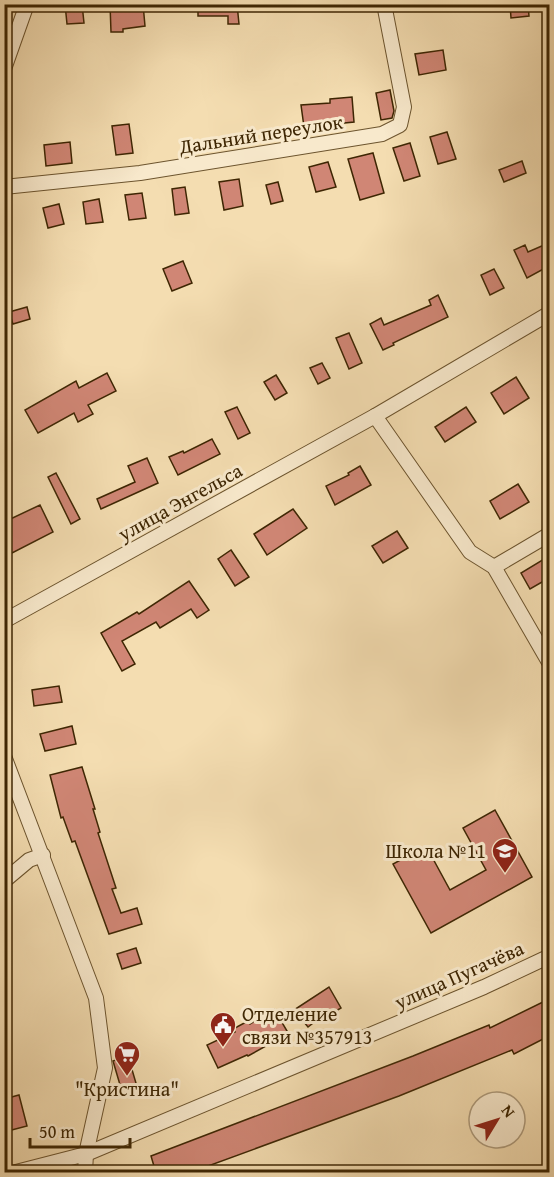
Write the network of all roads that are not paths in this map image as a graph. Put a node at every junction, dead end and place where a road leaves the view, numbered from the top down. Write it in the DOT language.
graph roads {
  1 [pos="27,4"];
  2 [pos="384,4"];
  3 [pos="4,69"];
  4 [pos="4,187"];
  5 [pos="549,314"];
  6 [pos="375,416"];
  7 [pos="549,534"];
  8 [pos="494,567"];
  9 [pos="4,621"];
  10 [pos="549,664"];
  11 [pos="4,756"];
  12 [pos="43,855"];
  13 [pos="4,881"];
  14 [pos="549,956"];
  15 [pos="86,1154"];
  16 [pos="16,1173"];
  17 [pos="85,1173"];
  1 -- 3 [label="street"];
  2 -- 4 [label="street, Дальний переулок"];
  5 -- 6 [label="street, улица Энгельса"];
  6 -- 8 [label="street"];
  6 -- 9 [label="street, улица Энгельса"];
  7 -- 8 [label="street"];
  8 -- 10 [label="street"];
  11 -- 12 [label="street"];
  12 -- 13 [label="street"];
  12 -- 15 [label="street"];
  14 -- 15 [label="street, улица Пугачёва"];
  15 -- 16 [label="street, улица Пугачёва"];
  15 -- 17 [label="street"];
}
